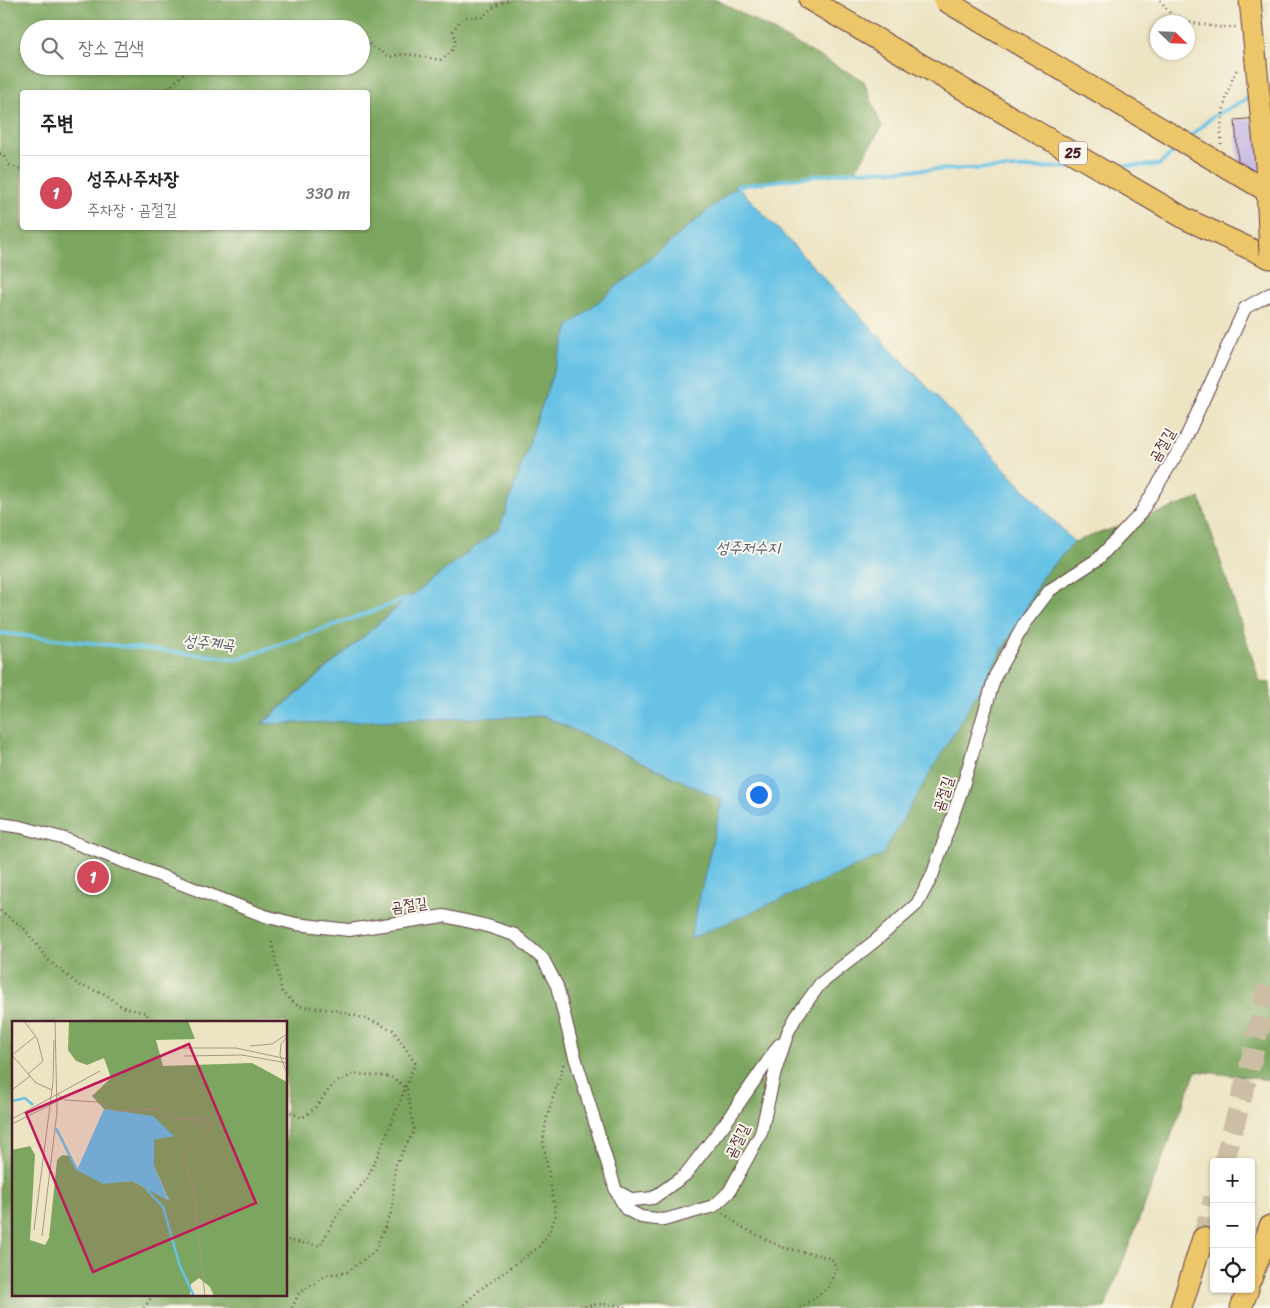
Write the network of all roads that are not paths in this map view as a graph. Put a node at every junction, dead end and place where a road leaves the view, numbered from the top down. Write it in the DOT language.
graph roads {
  1 [pos="810,0"];
  2 [pos="944,0"];
  3 [pos="1250,0"];
  4 [pos="1270,194"];
  5 [pos="1270,254"];
  6 [pos="1270,258"];
  7 [pos="1270,294"];
  8 [pos="0,824"];
  9 [pos="788,1032"];
  10 [pos="616,1191"];
  11 [pos="1270,1226"];
  12 [pos="1203,1238"];
  13 [pos="1255,1268"];
  14 [pos="1247,1293"];
  15 [pos="1180,1308"];
  16 [pos="1241,1308"];
  1 -- 6 [label="main road, 25"];
  2 -- 4 [label="main road, bridge"];
  3 -- 5 [label="main road, bridge"];
  7 -- 9 [label="street, 곰절길"];
  8 -- 10 [label="street, 곰절길"];
  9 -- 10 [label="street"];
  9 -- 10 [label="street, 곰절길"];
  11 -- 13 [label="main road"];
  12 -- 15 [label="main road"];
  14 -- 16 [label="main road"];
}
